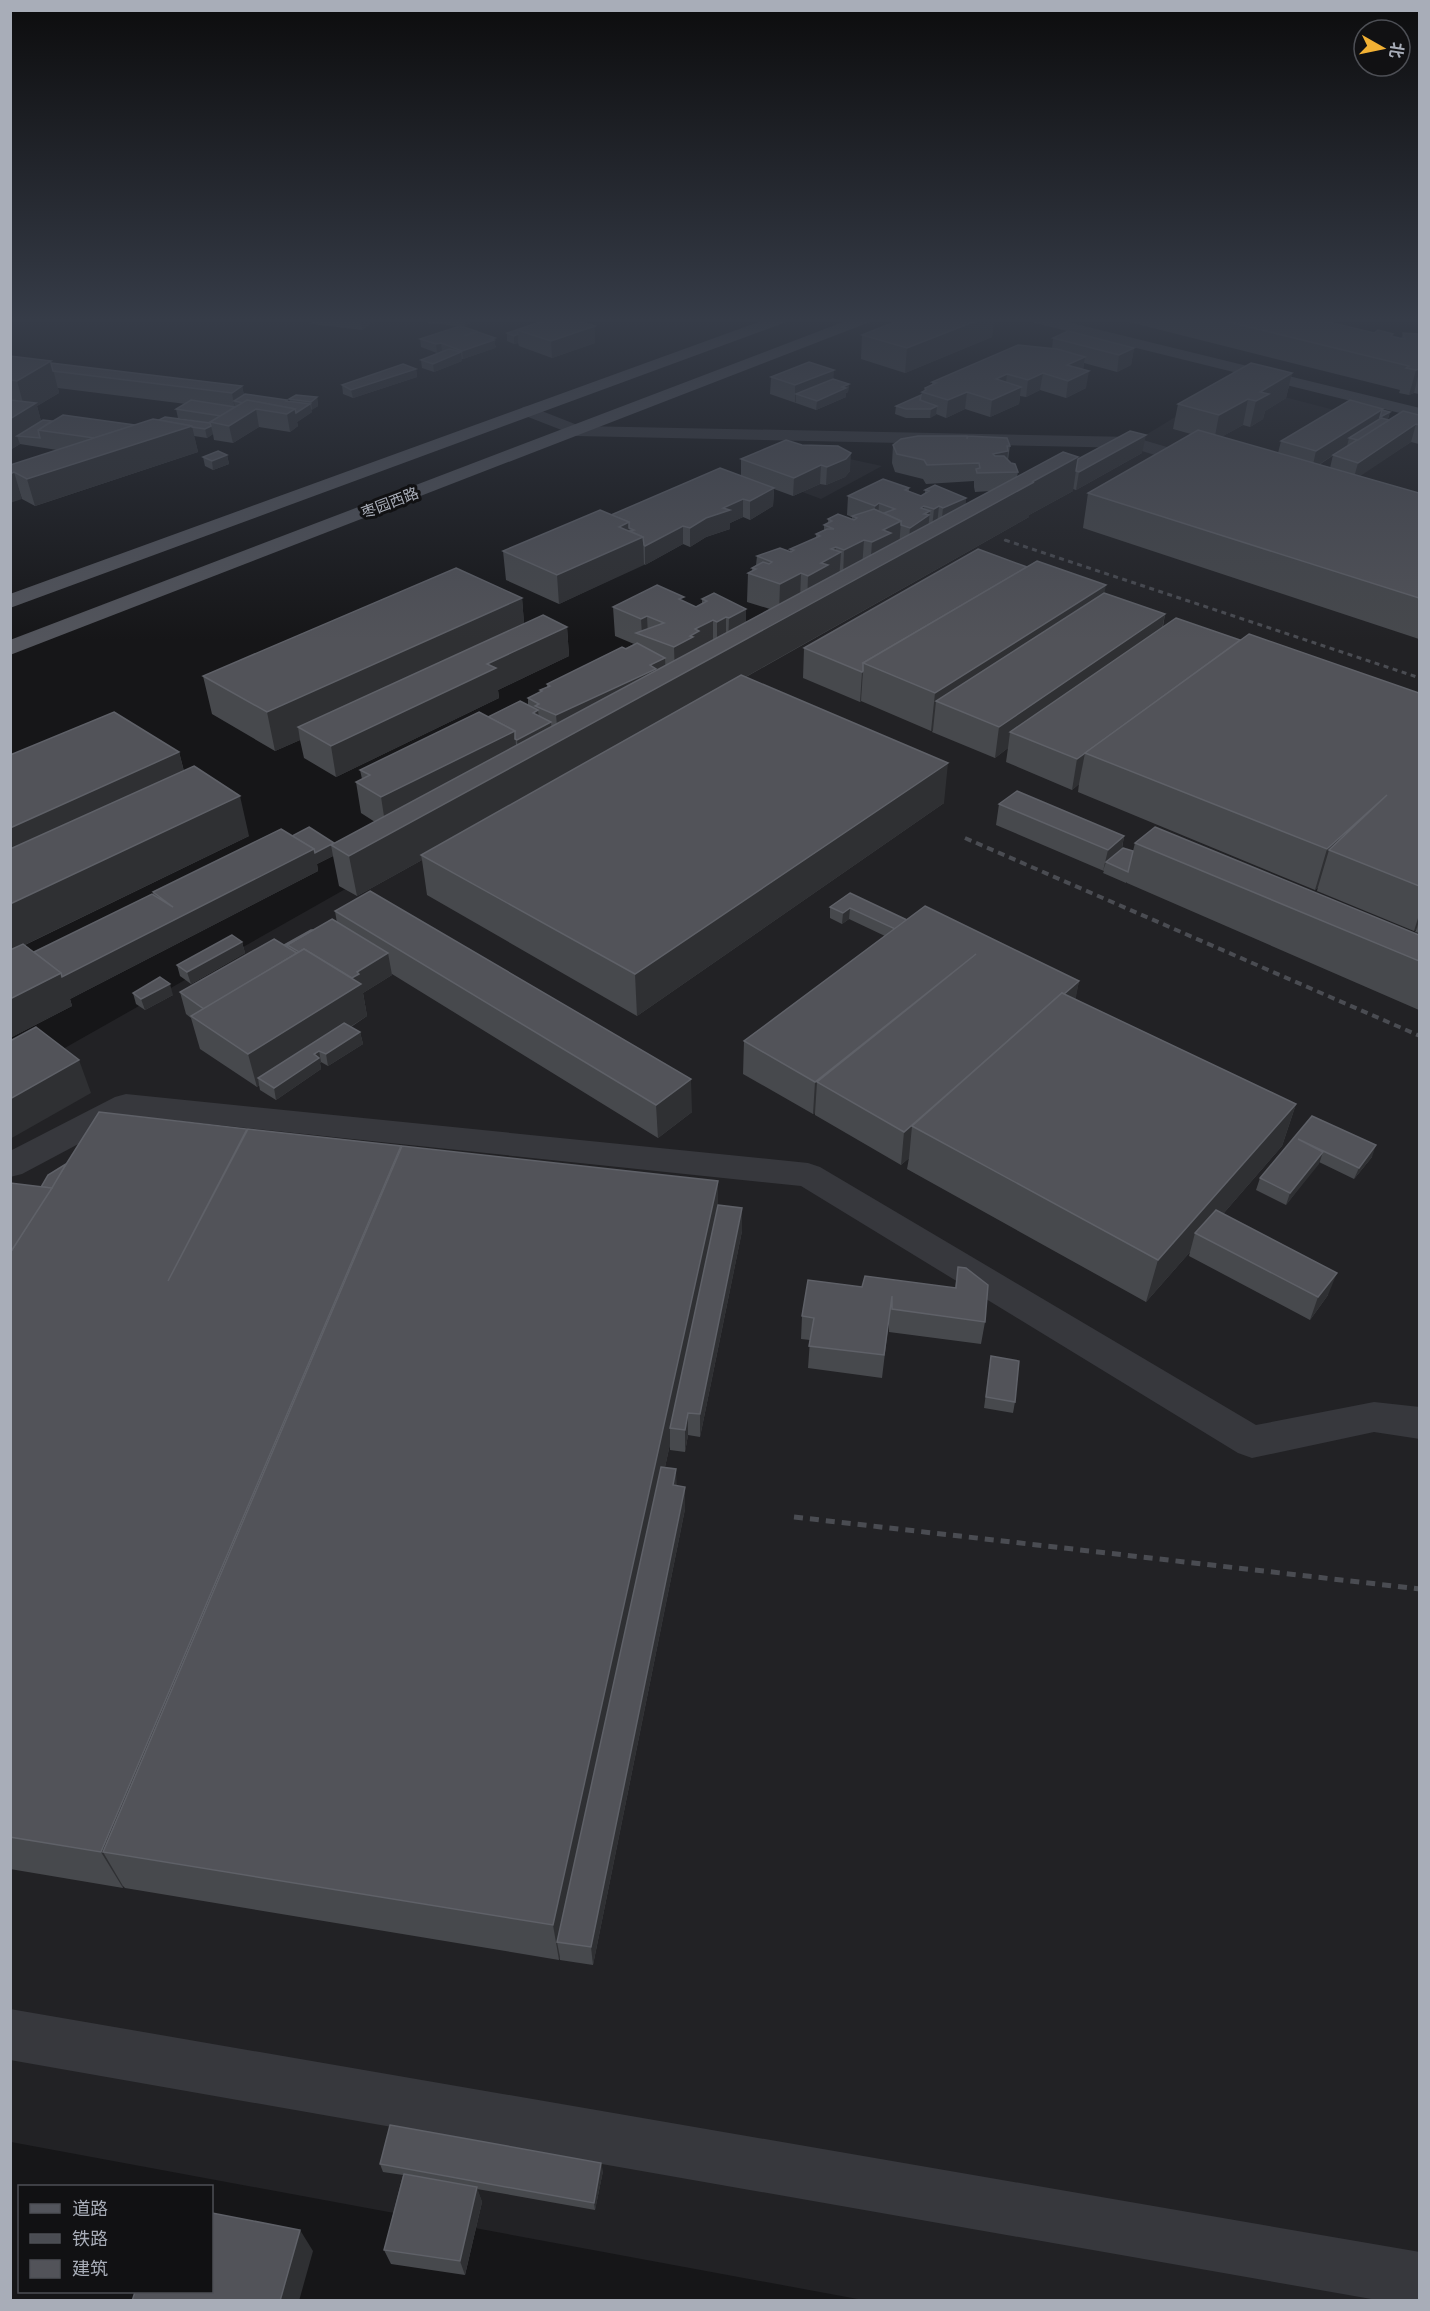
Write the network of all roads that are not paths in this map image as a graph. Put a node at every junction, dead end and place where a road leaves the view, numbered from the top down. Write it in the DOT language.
graph roads {
  1 [pos="491,425"];
  2 [pos="562,425"];
  3 [pos="593,425"];
  4 [pos="577,431"];
  5 [pos="1224,470"];
  6 [pos="10,602"];
  7 [pos="10,648"];
  8 [pos="10,1166"];
  9 [pos="1419,1424"];
  10 [pos="10,2034"];
  11 [pos="1419,2280"];
  1 -- 6 [label="main road"];
  2 -- 4 [label="street"];
  3 -- 4 [label="main road, 枣园西路"];
  4 -- 5 [label="street"];
  4 -- 7 [label="main road, 枣园西路"];
  8 -- 9 [label="street"];
  10 -- 11 [label="street"];
}
